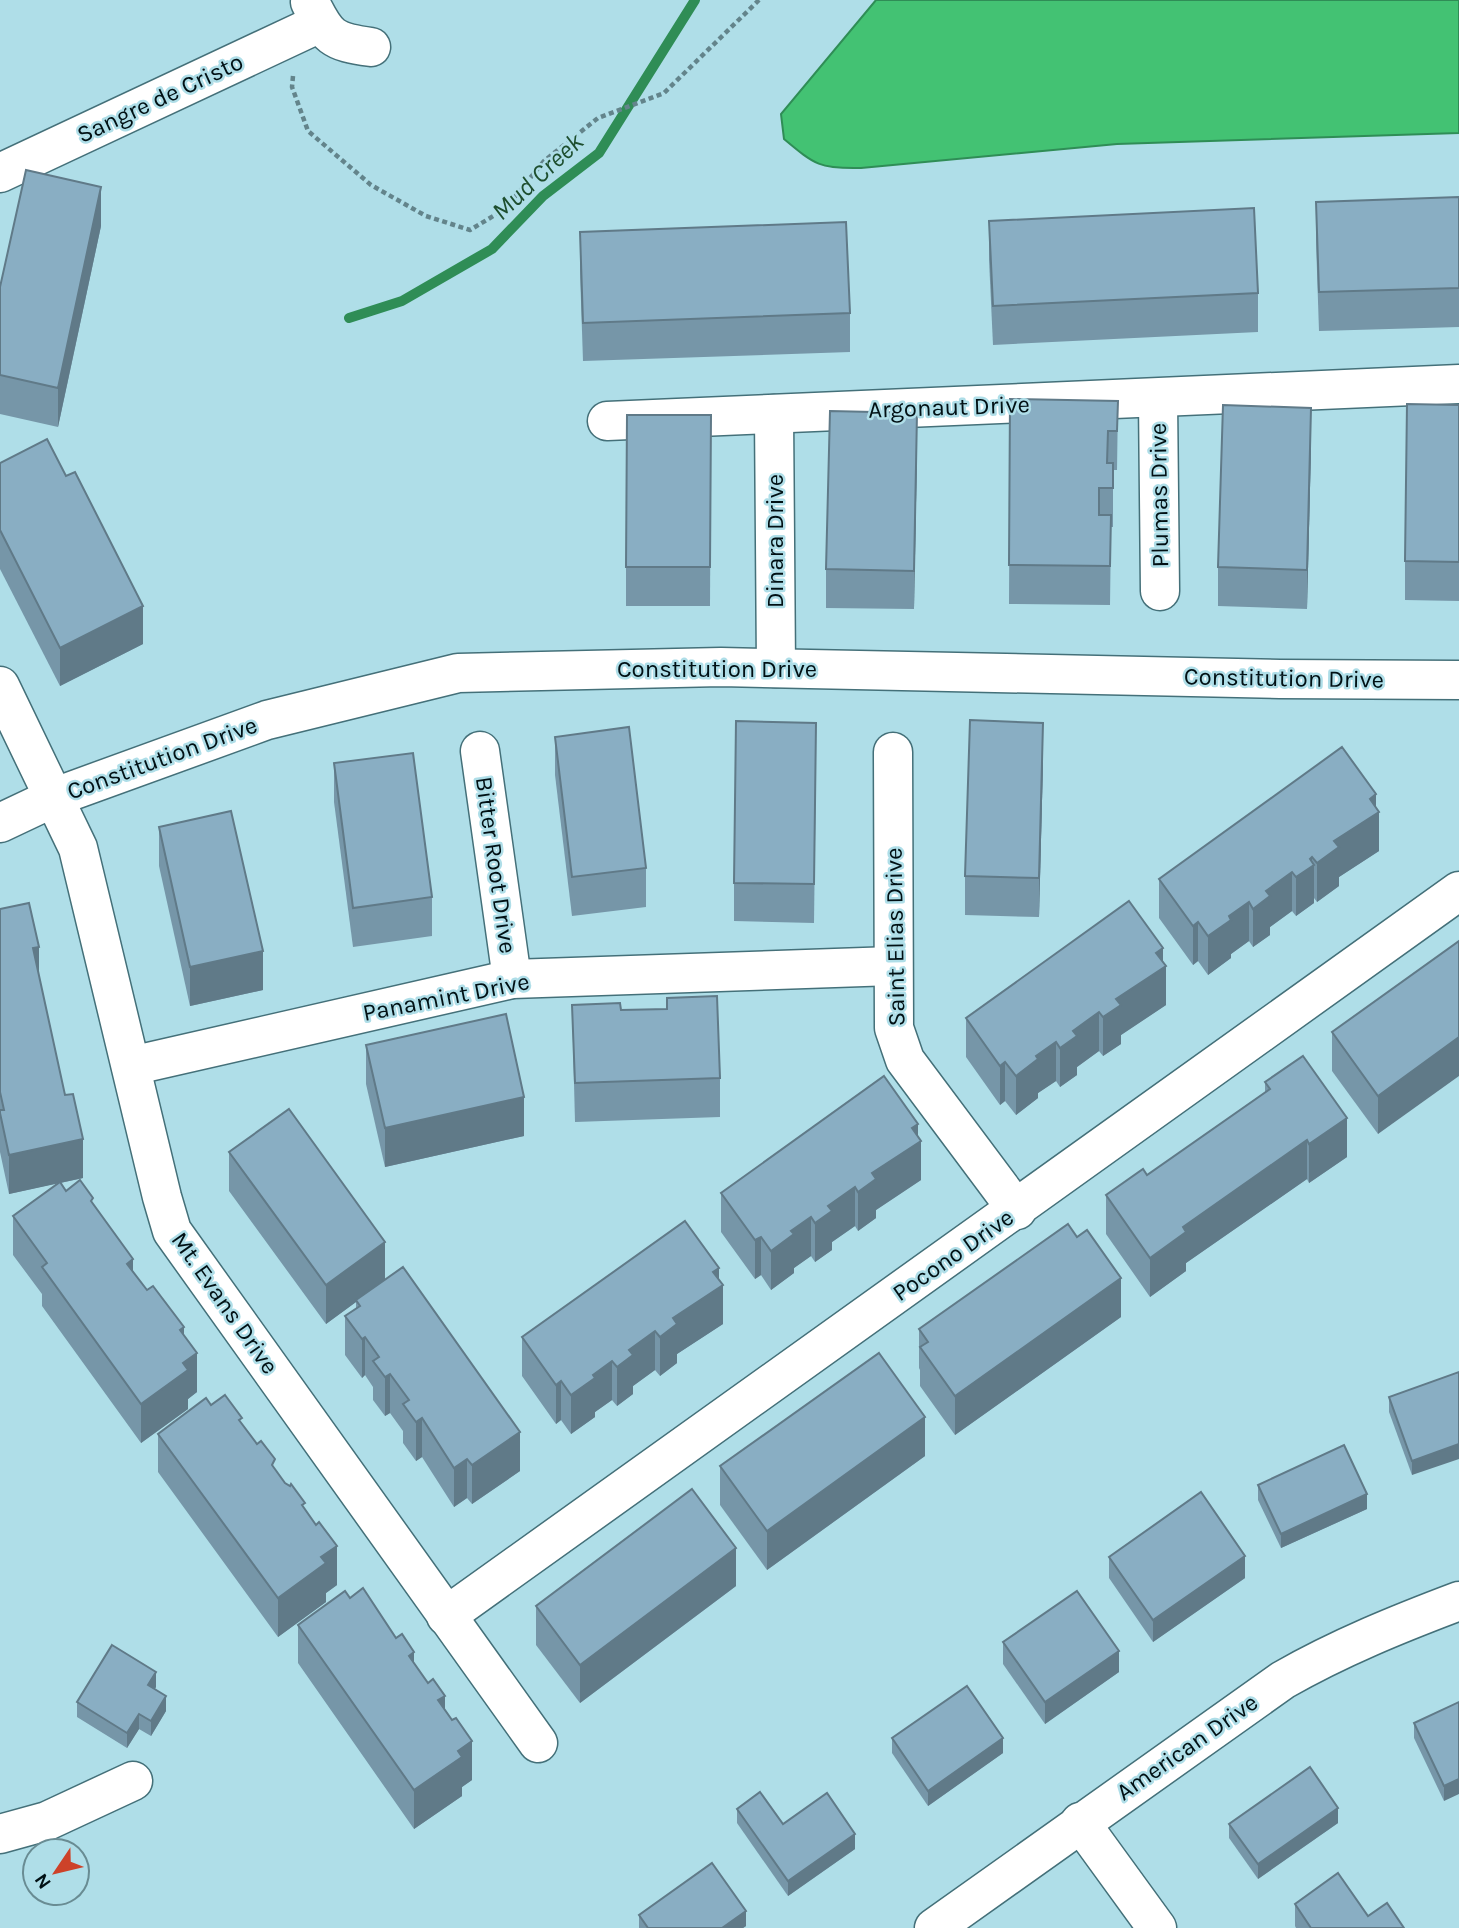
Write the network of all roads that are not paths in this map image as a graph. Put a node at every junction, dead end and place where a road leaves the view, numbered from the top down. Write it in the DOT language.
graph roads {
  1 [pos="315,12"];
  2 [pos="371,47"];
  3 [pos="0,173"];
  4 [pos="1459,384"];
  5 [pos="1158,399"];
  6 [pos="774,414"];
  7 [pos="607,421"];
  8 [pos="1160,591"];
  9 [pos="776,668"];
  10 [pos="1459,680"];
  11 [pos="0,687"];
  12 [pos="480,751"];
  13 [pos="893,752"];
  14 [pos="55,797"];
  15 [pos="0,823"];
  16 [pos="1459,891"];
  17 [pos="893,966"];
  18 [pos="512,979"];
  19 [pos="131,1066"];
  20 [pos="1017,1210"];
  21 [pos="1459,1601"];
  22 [pos="446,1615"];
  23 [pos="538,1743"];
  24 [pos="133,1781"];
  25 [pos="1080,1822"];
  26 [pos="0,1834"];
  27 [pos="934,1928"];
  28 [pos="1157,1928"];
  1 -- 2 [label="street"];
  1 -- 3 [label="street, Sangre de Cristo"];
  4 -- 5 [label="street, Argonaut Drive"];
  5 -- 6 [label="street, Argonaut Drive"];
  5 -- 8 [label="street, Plumas Drive"];
  6 -- 7 [label="street, Argonaut Drive"];
  6 -- 9 [label="street, Dinara Drive"];
  9 -- 10 [label="street, Constitution Drive"];
  9 -- 14 [label="street, Constitution Drive"];
  11 -- 14 [label="street"];
  12 -- 18 [label="street, Bitter Root Drive"];
  13 -- 17 [label="street, Saint Elias Drive"];
  14 -- 15 [label="street, Constitution Drive"];
  14 -- 19 [label="street, Mt. Evans Drive"];
  16 -- 20 [label="street, Pocono Drive"];
  17 -- 18 [label="street, Panamint Drive"];
  17 -- 20 [label="street, Saint Elias Drive"];
  18 -- 19 [label="street, Panamint Drive"];
  19 -- 22 [label="street, Mt. Evans Drive"];
  20 -- 22 [label="street, Pocono Drive"];
  21 -- 25 [label="street, American Drive"];
  22 -- 23 [label="street, Mt. Evans Drive"];
  24 -- 26 [label="street"];
  25 -- 27 [label="street, American Drive"];
  25 -- 28 [label="street"];
}
